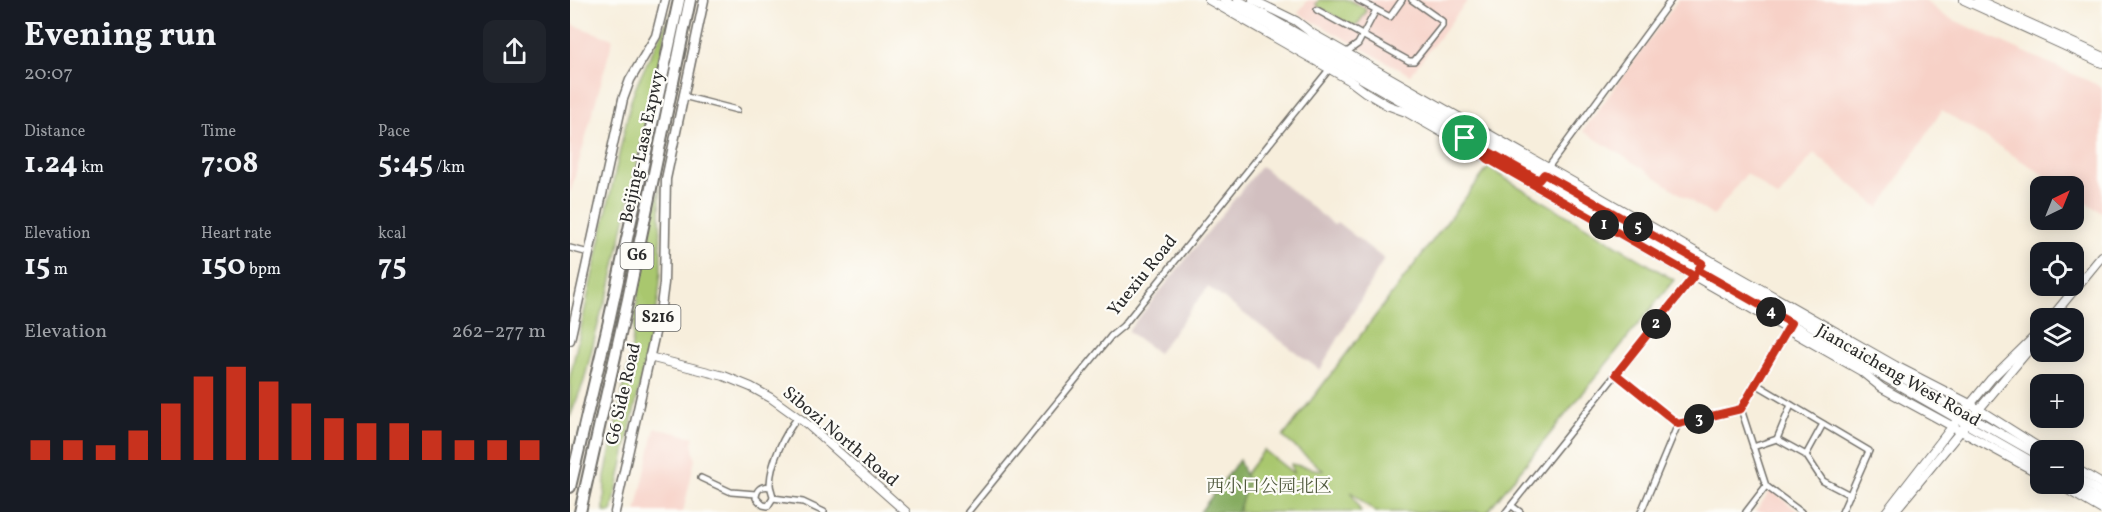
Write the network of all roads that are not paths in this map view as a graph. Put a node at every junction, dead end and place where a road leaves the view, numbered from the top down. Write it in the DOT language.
graph roads {
  1 [pos="665,0"];
  2 [pos="679,0"];
  3 [pos="690,0"];
  4 [pos="704,0"];
  5 [pos="1209,0"];
  6 [pos="1224,0"];
  7 [pos="1238,0"];
  8 [pos="1253,0"];
  9 [pos="1358,0"];
  10 [pos="1402,0"];
  11 [pos="1412,0"];
  12 [pos="1671,0"];
  13 [pos="1964,0"];
  14 [pos="1978,0"];
  15 [pos="1317,10"];
  16 [pos="1376,10"];
  17 [pos="1363,35"];
  18 [pos="2102,56"];
  19 [pos="1337,60"];
  20 [pos="2102,63"];
  21 [pos="683,96"];
  22 [pos="737,110"];
  23 [pos="1465,138"];
  24 [pos="1489,160"];
  25 [pos="1544,174"];
  26 [pos="570,248"];
  27 [pos="589,253"];
  28 [pos="2102,256"];
  29 [pos="2102,263"];
  30 [pos="1698,270"];
  31 [pos="2059,308"];
  32 [pos="2064,308"];
  33 [pos="1789,326"];
  34 [pos="570,340"];
  35 [pos="2030,341"];
  36 [pos="2030,349"];
  37 [pos="649,357"];
  38 [pos="1616,374"];
  39 [pos="1756,384"];
  40 [pos="1970,404"];
  41 [pos="1791,405"];
  42 [pos="1741,409"];
  43 [pos="1979,410"];
  44 [pos="798,417"];
  45 [pos="1958,419"];
  46 [pos="1970,420"];
  47 [pos="1678,424"];
  48 [pos="1823,424"];
  49 [pos="1961,430"];
  50 [pos="1777,439"];
  51 [pos="2030,442"];
  52 [pos="1754,447"];
  53 [pos="2030,451"];
  54 [pos="1806,455"];
  55 [pos="2030,459"];
  56 [pos="2030,468"];
  57 [pos="2084,473"];
  58 [pos="701,478"];
  59 [pos="2084,482"];
  60 [pos="2102,484"];
  61 [pos="1766,486"];
  62 [pos="570,487"];
  63 [pos="770,487"];
  64 [pos="2084,491"];
  65 [pos="2102,493"];
  66 [pos="756,494"];
  67 [pos="2075,494"];
  68 [pos="1850,495"];
  69 [pos="773,498"];
  70 [pos="2102,502"];
  71 [pos="1512,506"];
  72 [pos="768,509"];
  73 [pos="2102,510"];
  74 [pos="580,512"];
  75 [pos="615,512"];
  76 [pos="824,512"];
  77 [pos="906,512"];
  78 [pos="968,512"];
  79 [pos="1506,512"];
  80 [pos="1520,512"];
  81 [pos="1641,512"];
  82 [pos="1746,512"];
  83 [pos="1801,512"];
  84 [pos="1842,512"];
  85 [pos="1886,512"];
  86 [pos="1894,512"];
  1 -- 27 [label="main road"];
  2 -- 62 [label="highway, Beijing-Lasa Expwy / G6"];
  3 -- 74 [label="highway, Beijing-Lasa Expwy / G6"];
  4 -- 21 [label="main road, G6 Side Road / S216"];
  5 -- 19 [label="main road, Jiancaicheng West Road"];
  6 -- 19 [label="main road, Jiancaicheng West Road"];
  7 -- 19 [label="main road, Jiancaicheng West Road"];
  8 -- 19 [label="main road, Jiancaicheng West Road"];
  9 -- 16 [label="street"];
  10 -- 16 [label="street"];
  11 -- 17 [label="street"];
  12 -- 25 [label="street"];
  13 -- 20 [label="main road"];
  14 -- 18 [label="main road"];
  15 -- 17 [label="street"];
  16 -- 17 [label="street, Yuexiu Road"];
  17 -- 19 [label="street, Yuexiu Road"];
  19 -- 23 [label="main road, Jiancaicheng West Road"];
  19 -- 24 [label="main road, Jiancaicheng West Road"];
  19 -- 25 [label="main road, Jiancaicheng West Road"];
  19 -- 78 [label="street, Yuexiu Road"];
  21 -- 22 [label="street"];
  21 -- 37 [label="main road, G6 Side Road / S216"];
  23 -- 24 [label="main road"];
  23 -- 25 [label="main road, Jiancaicheng West Road"];
  24 -- 30 [label="main road, Jiancaicheng West Road"];
  25 -- 30 [label="main road, Jiancaicheng West Road"];
  25 -- 40 [label="main road, Jiancaicheng West Road"];
  26 -- 27 [label="street"];
  27 -- 34 [label="main road"];
  28 -- 31 [label="main road"];
  29 -- 32 [label="main road"];
  30 -- 33 [label="main road, Jiancaicheng West Road"];
  30 -- 38 [label="street"];
  30 -- 45 [label="main road, Jiancaicheng West Road"];
  33 -- 39 [label="street"];
  33 -- 45 [label="main road, Jiancaicheng West Road"];
  35 -- 40 [label="main road"];
  36 -- 43 [label="main road"];
  37 -- 44 [label="main road, Sibozi North Road"];
  37 -- 75 [label="main road, G6 Side Road / S216"];
  38 -- 47 [label="street"];
  38 -- 71 [label="street"];
  39 -- 41 [label="street"];
  39 -- 42 [label="street"];
  40 -- 43 [label="main road, Jiancaicheng West Road"];
  40 -- 45 [label="main road"];
  41 -- 48 [label="street"];
  41 -- 50 [label="street"];
  42 -- 47 [label="street"];
  42 -- 52 [label="street"];
  43 -- 46 [label="main road"];
  43 -- 51 [label="main road, Jiancaicheng West Road"];
  44 -- 63 [label="street"];
  44 -- 77 [label="main road, Sibozi North Road"];
  45 -- 46 [label="main road, Jiancaicheng West Road"];
  45 -- 49 [label="main road, Jiancaicheng West Road"];
  45 -- 85 [label="main road"];
  46 -- 49 [label="main road"];
  46 -- 53 [label="main road, Jiancaicheng West Road"];
  46 -- 55 [label="main road, Jiancaicheng West Road"];
  47 -- 81 [label="street"];
  48 -- 54 [label="street"];
  48 -- 68 [label="street"];
  49 -- 56 [label="main road, Jiancaicheng West Road"];
  49 -- 86 [label="main road"];
  50 -- 52 [label="street"];
  50 -- 54 [label="street"];
  52 -- 61 [label="street"];
  54 -- 68 [label="street"];
  57 -- 60 [label="main road"];
  58 -- 66 [label="street"];
  59 -- 65 [label="main road"];
  61 -- 82 [label="street"];
  61 -- 83 [label="street"];
  63 -- 66 [label="street"];
  63 -- 69 [label="street"];
  64 -- 70 [label="main road"];
  66 -- 72 [label="street"];
  67 -- 73 [label="main road"];
  68 -- 84 [label="street"];
  69 -- 72 [label="street"];
  69 -- 76 [label="street"];
  71 -- 79 [label="street"];
  71 -- 80 [label="street"];
}
